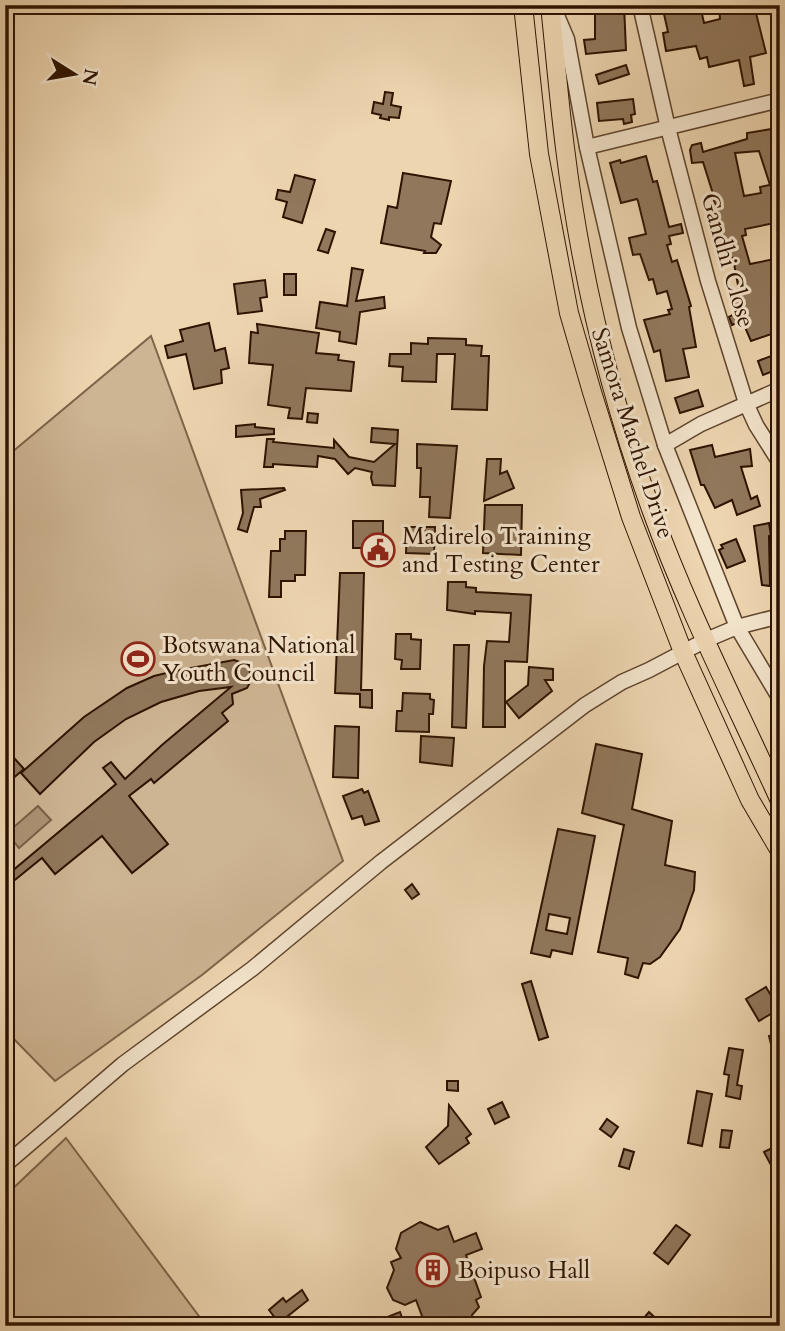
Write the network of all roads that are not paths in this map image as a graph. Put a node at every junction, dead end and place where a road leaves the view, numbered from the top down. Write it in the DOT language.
graph roads {
  1 [pos="523,5"];
  2 [pos="551,5"];
  3 [pos="640,5"];
  4 [pos="776,5"];
  5 [pos="780,21"];
  6 [pos="780,100"];
  7 [pos="668,128"];
  8 [pos="587,147"];
  9 [pos="780,389"];
  10 [pos="746,403"];
  11 [pos="665,445"];
  12 [pos="780,463"];
  13 [pos="780,616"];
  14 [pos="737,627"];
  15 [pos="706,640"];
  16 [pos="683,652"];
  17 [pos="780,699"];
  18 [pos="780,801"];
  19 [pos="780,851"];
  20 [pos="5,1165"];
  1 -- 16 [label="main road, Samora Machel Drive"];
  2 -- 8 [label="street"];
  2 -- 15 [label="main road, Samora Machel Drive"];
  3 -- 7 [label="street, Gandhi Close"];
  4 -- 5 [label="street"];
  6 -- 7 [label="street"];
  7 -- 8 [label="street"];
  7 -- 10 [label="street, Gandhi Close"];
  8 -- 11 [label="street"];
  9 -- 10 [label="street"];
  10 -- 11 [label="street"];
  10 -- 12 [label="street, Gandhi Close"];
  11 -- 14 [label="street"];
  13 -- 14 [label="street"];
  14 -- 15 [label="street"];
  14 -- 17 [label="street"];
  15 -- 16 [label="street"];
  15 -- 18 [label="main road, Samora Machel Drive"];
  16 -- 19 [label="main road, Samora Machel Drive"];
  16 -- 20 [label="street"];
}
